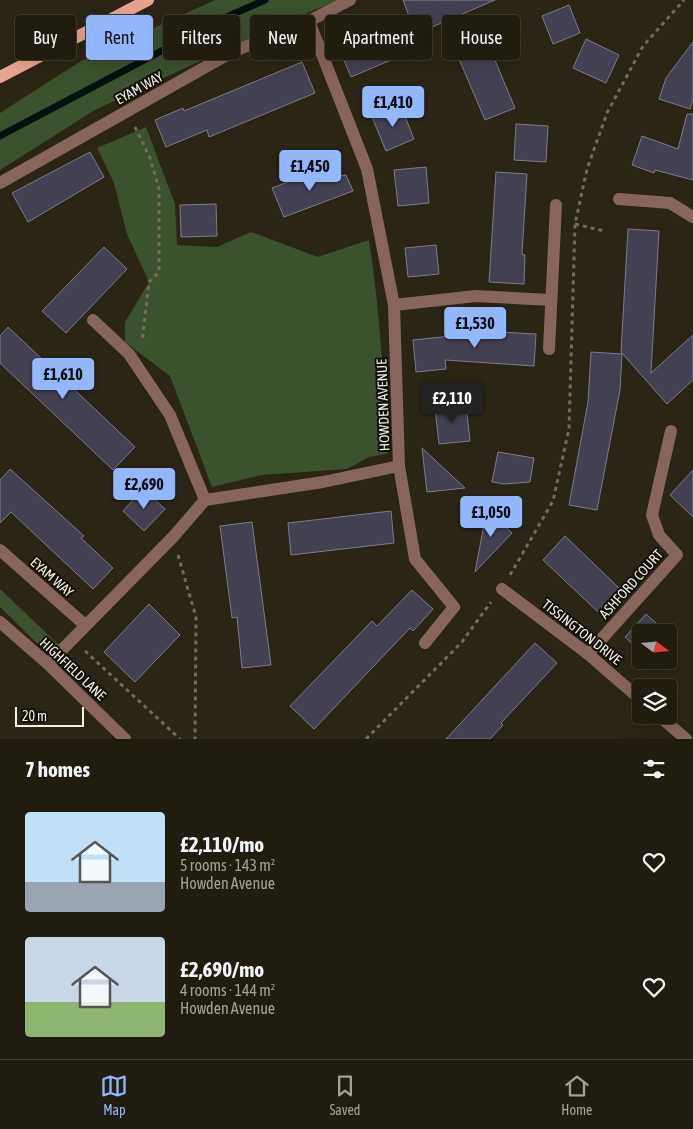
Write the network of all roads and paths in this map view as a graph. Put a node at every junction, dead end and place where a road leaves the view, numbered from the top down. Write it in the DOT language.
graph roads {
  1 [pos="148,0"];
  2 [pos="350,0"];
  3 [pos="684,0"];
  4 [pos="315,19"];
  5 [pos="315,37"];
  6 [pos="250,45"];
  7 [pos="0,77"];
  8 [pos="128,111"];
  9 [pos="0,183"];
  10 [pos="619,199"];
  11 [pos="556,205"];
  12 [pos="693,217"];
  13 [pos="575,224"];
  14 [pos="604,231"];
  15 [pos="551,300"];
  16 [pos="394,305"];
  17 [pos="93,320"];
  18 [pos="549,349"];
  19 [pos="140,370"];
  20 [pos="671,431"];
  21 [pos="400,466"];
  22 [pos="205,500"];
  23 [pos="173,537"];
  24 [pos="0,550"];
  25 [pos="502,589"];
  26 [pos="0,622"];
  27 [pos="84,625"];
  28 [pos="72,639"];
  29 [pos="425,643"];
  30 [pos="588,654"];
  31 [pos="48,664"];
  32 [pos="632,692"];
  33 [pos="668,724"];
  34 [pos="683,738"];
  35 [pos="125,739"];
  36 [pos="180,739"];
  37 [pos="195,739"];
  38 [pos="366,739"];
  1 -- 7 [label="main road"];
  2 -- 4 [label="street, EYAM WAY"];
  3 -- 13 [label="path"];
  5 -- 16 [label="street, HOWDEN AVENUE"];
  6 -- 8 [label="street, EYAM WAY"];
  8 -- 9 [label="street, EYAM WAY"];
  8 -- 19 [label="path"];
  10 -- 12 [label="street"];
  11 -- 15 [label="street"];
  13 -- 14 [label="path"];
  13 -- 25 [label="path"];
  15 -- 16 [label="street"];
  15 -- 18 [label="street"];
  16 -- 21 [label="street, HOWDEN AVENUE"];
  17 -- 19 [label="street"];
  19 -- 22 [label="street"];
  20 -- 30 [label="street, ASHFORD COURT"];
  21 -- 22 [label="street, HOWDEN AVENUE"];
  21 -- 29 [label="street"];
  22 -- 23 [label="street"];
  23 -- 27 [label="street"];
  23 -- 37 [label="path"];
  24 -- 27 [label="street, EYAM WAY"];
  25 -- 30 [label="street, TISSINGTON DRIVE"];
  25 -- 38 [label="path"];
  26 -- 31 [label="street, HIGHFIELD LANE"];
  27 -- 28 [label="street"];
  28 -- 31 [label="street"];
  28 -- 36 [label="path"];
  30 -- 32 [label="street, TISSINGTON DRIVE"];
  31 -- 35 [label="street, HIGHFIELD LANE"];
  33 -- 34 [label="street"];
}
